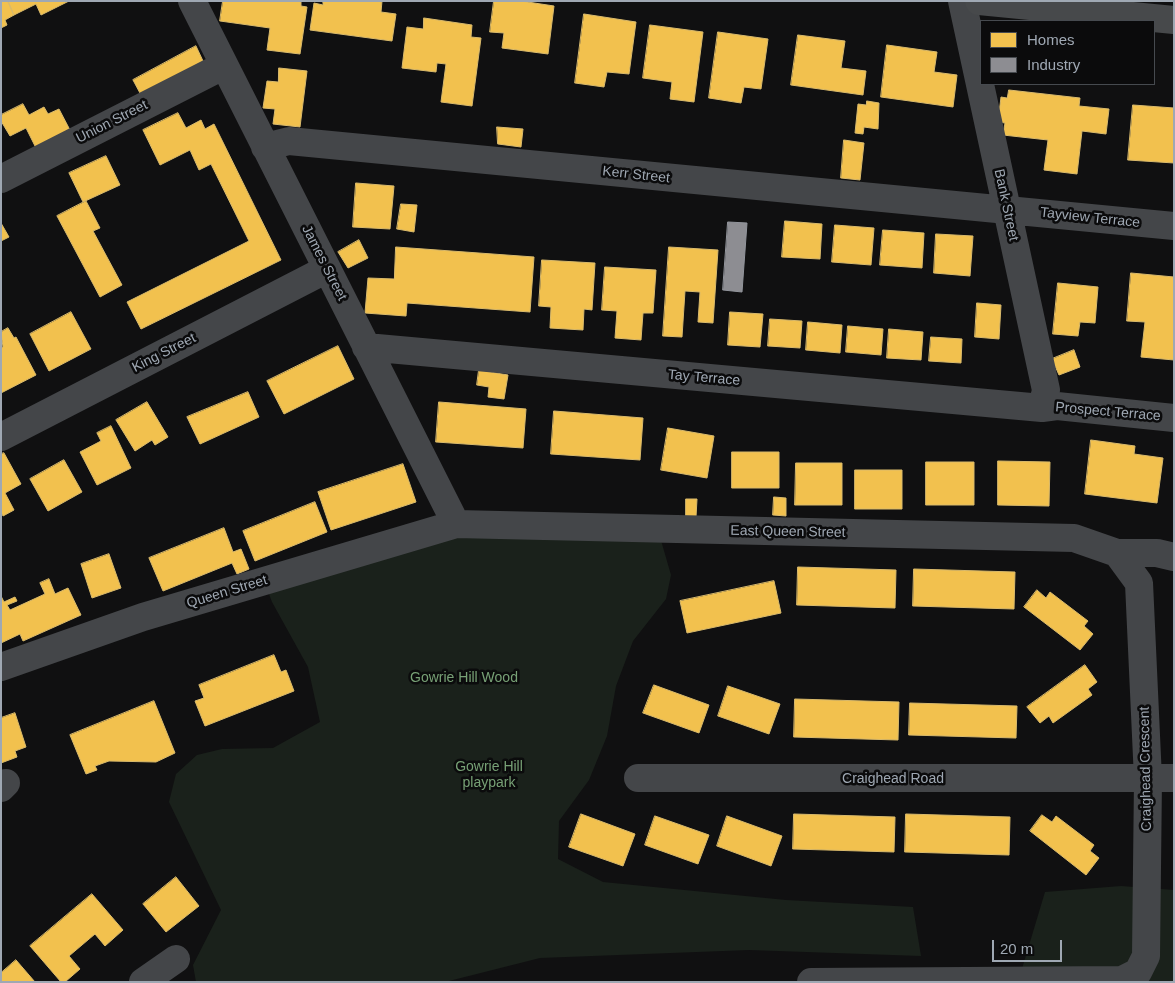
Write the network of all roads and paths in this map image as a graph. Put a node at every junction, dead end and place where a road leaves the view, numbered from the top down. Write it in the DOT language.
graph roads {
  1 [pos="192,1"];
  2 [pos="962,1"];
  3 [pos="979,1"];
  4 [pos="1174,20"];
  5 [pos="223,66"];
  6 [pos="980,85"];
  7 [pos="980,85"];
  8 [pos="266,147"];
  9 [pos="1,179"];
  10 [pos="1007,210"];
  11 [pos="1174,226"];
  12 [pos="327,269"];
  13 [pos="366,348"];
  14 [pos="1042,408"];
  15 [pos="1174,418"];
  16 [pos="1,437"];
  17 [pos="456,524"];
  18 [pos="1117,553"];
  19 [pos="1174,557"];
  20 [pos="1,667"];
  21 [pos="637,778"];
  22 [pos="1161,779"];
  23 [pos="176,959"];
  24 [pos="143,982"];
  25 [pos="811,982"];
  1 -- 5 [label="street, James Street"];
  2 -- 7 [label="street, Bank Street"];
  3 -- 4 [label="main road"];
  5 -- 8 [label="street, James Street"];
  5 -- 9 [label="street, Union Street"];
  6 -- 10 [label="street, Bank Street"];
  8 -- 10 [label="street, Kerr Street"];
  8 -- 12 [label="street, James Street"];
  10 -- 11 [label="street, Tayview Terrace"];
  10 -- 14 [label="street, Bank Street"];
  12 -- 13 [label="street, James Street"];
  12 -- 16 [label="street, King Street"];
  13 -- 14 [label="street, Tay Terrace"];
  13 -- 17 [label="street, James Street"];
  14 -- 15 [label="street, Prospect Terrace"];
  17 -- 18 [label="street, East Queen Street"];
  17 -- 20 [label="street, Queen Street"];
  18 -- 19 [label="street, East Queen Street"];
  18 -- 22 [label="street, Craighead Crescent"];
  21 -- 22 [label="street, Craighead Road"];
  22 -- 25 [label="street, Craighead Crescent"];
  23 -- 24 [label="street"];
}
